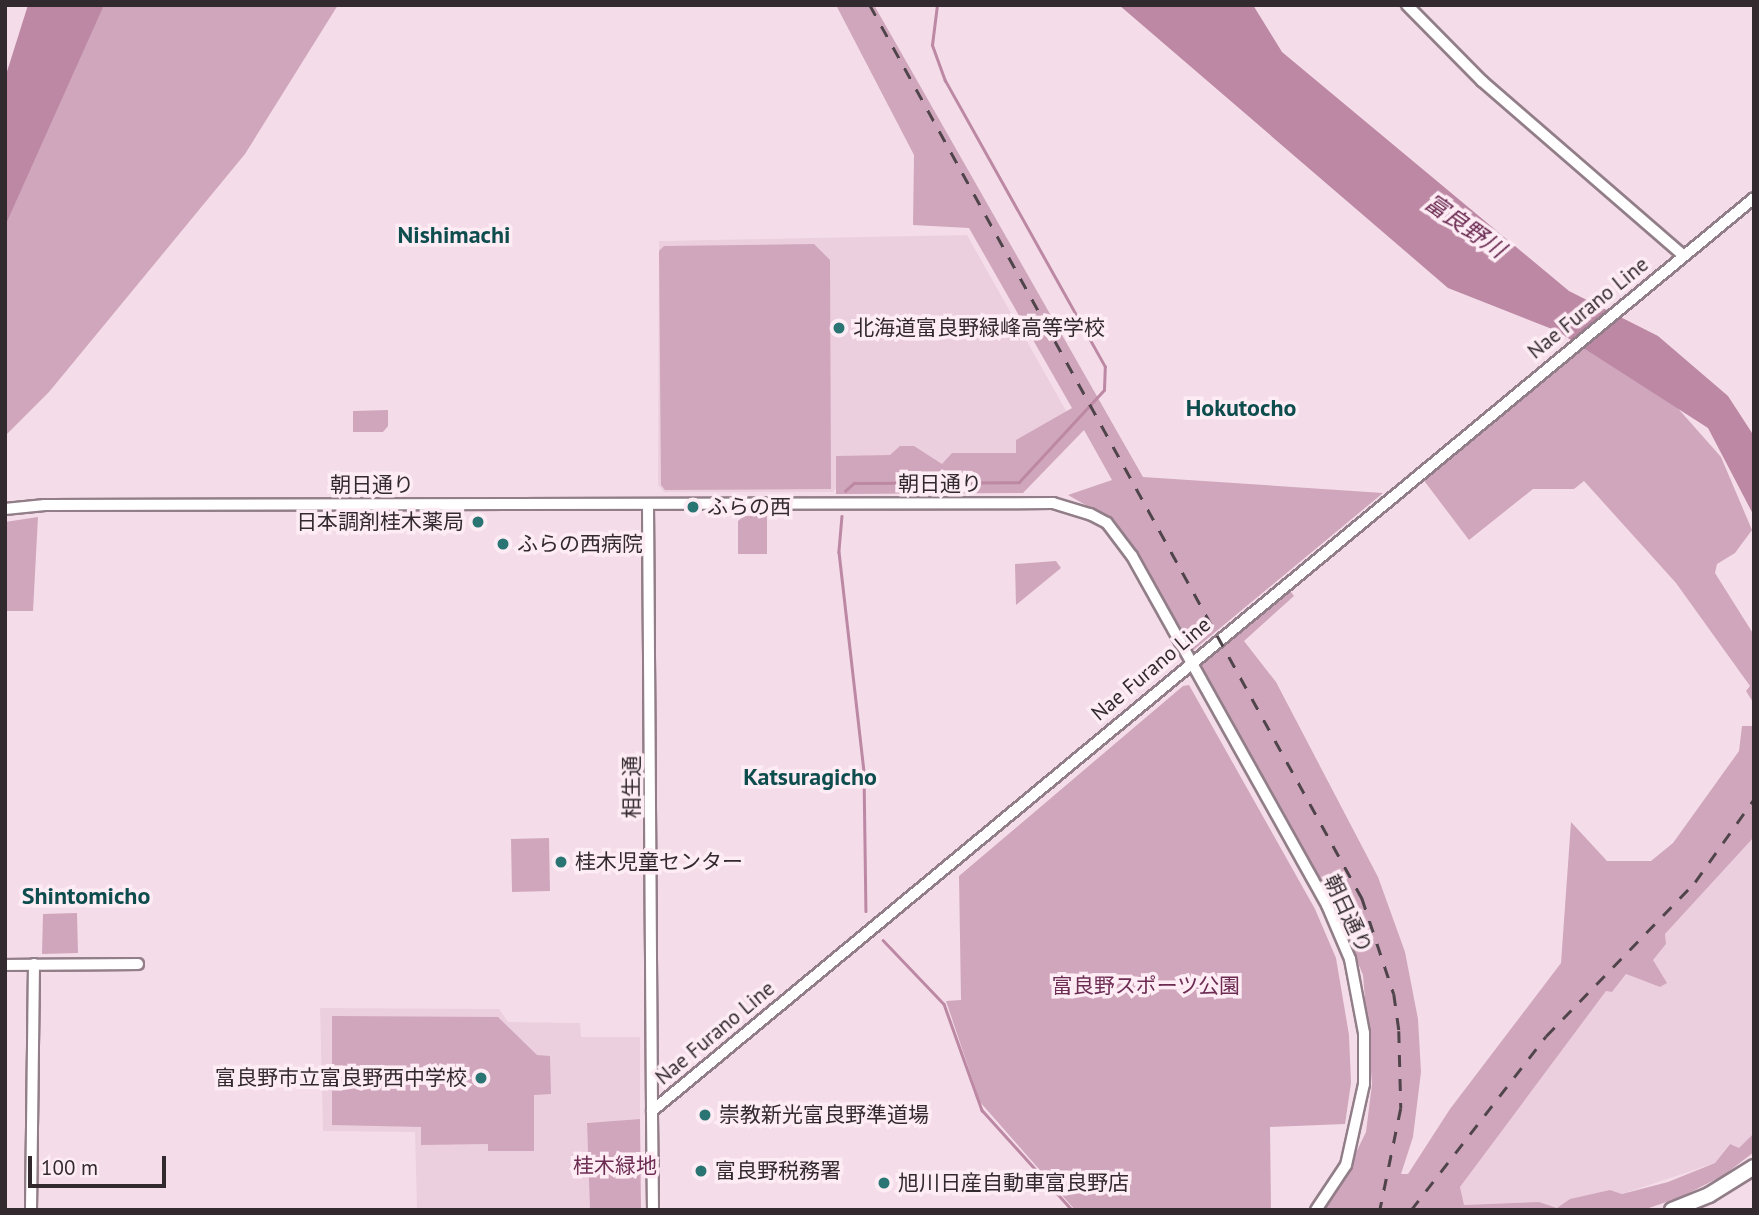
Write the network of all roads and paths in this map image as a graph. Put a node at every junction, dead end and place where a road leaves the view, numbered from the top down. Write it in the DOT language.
graph roads {
  1 [pos="1407,5"];
  2 [pos="1754,198"];
  3 [pos="1683,255"];
  4 [pos="648,505"];
  5 [pos="5,509"];
  6 [pos="1191,662"];
  7 [pos="34,964"];
  8 [pos="138,964"];
  9 [pos="5,965"];
  10 [pos="652,1111"];
  11 [pos="1754,1167"];
  12 [pos="1690,1207"];
  13 [pos="31,1210"];
  14 [pos="653,1210"];
  15 [pos="1316,1210"];
  16 [pos="1672,1210"];
  1 -- 3 [label="street"];
  2 -- 3 [label="street, Nae Furano Line"];
  3 -- 6 [label="street, Nae Furano Line"];
  4 -- 5 [label="street, 朝日通り"];
  4 -- 6 [label="street, 朝日通り"];
  4 -- 10 [label="street, 相生通"];
  6 -- 10 [label="street, Nae Furano Line"];
  6 -- 15 [label="street, 朝日通り"];
  7 -- 8 [label="street"];
  7 -- 9 [label="street"];
  7 -- 13 [label="street"];
  10 -- 14 [label="street, Nae Furano Line"];
  11 -- 12 [label="highway"];
  12 -- 16 [label="highway"];
}
